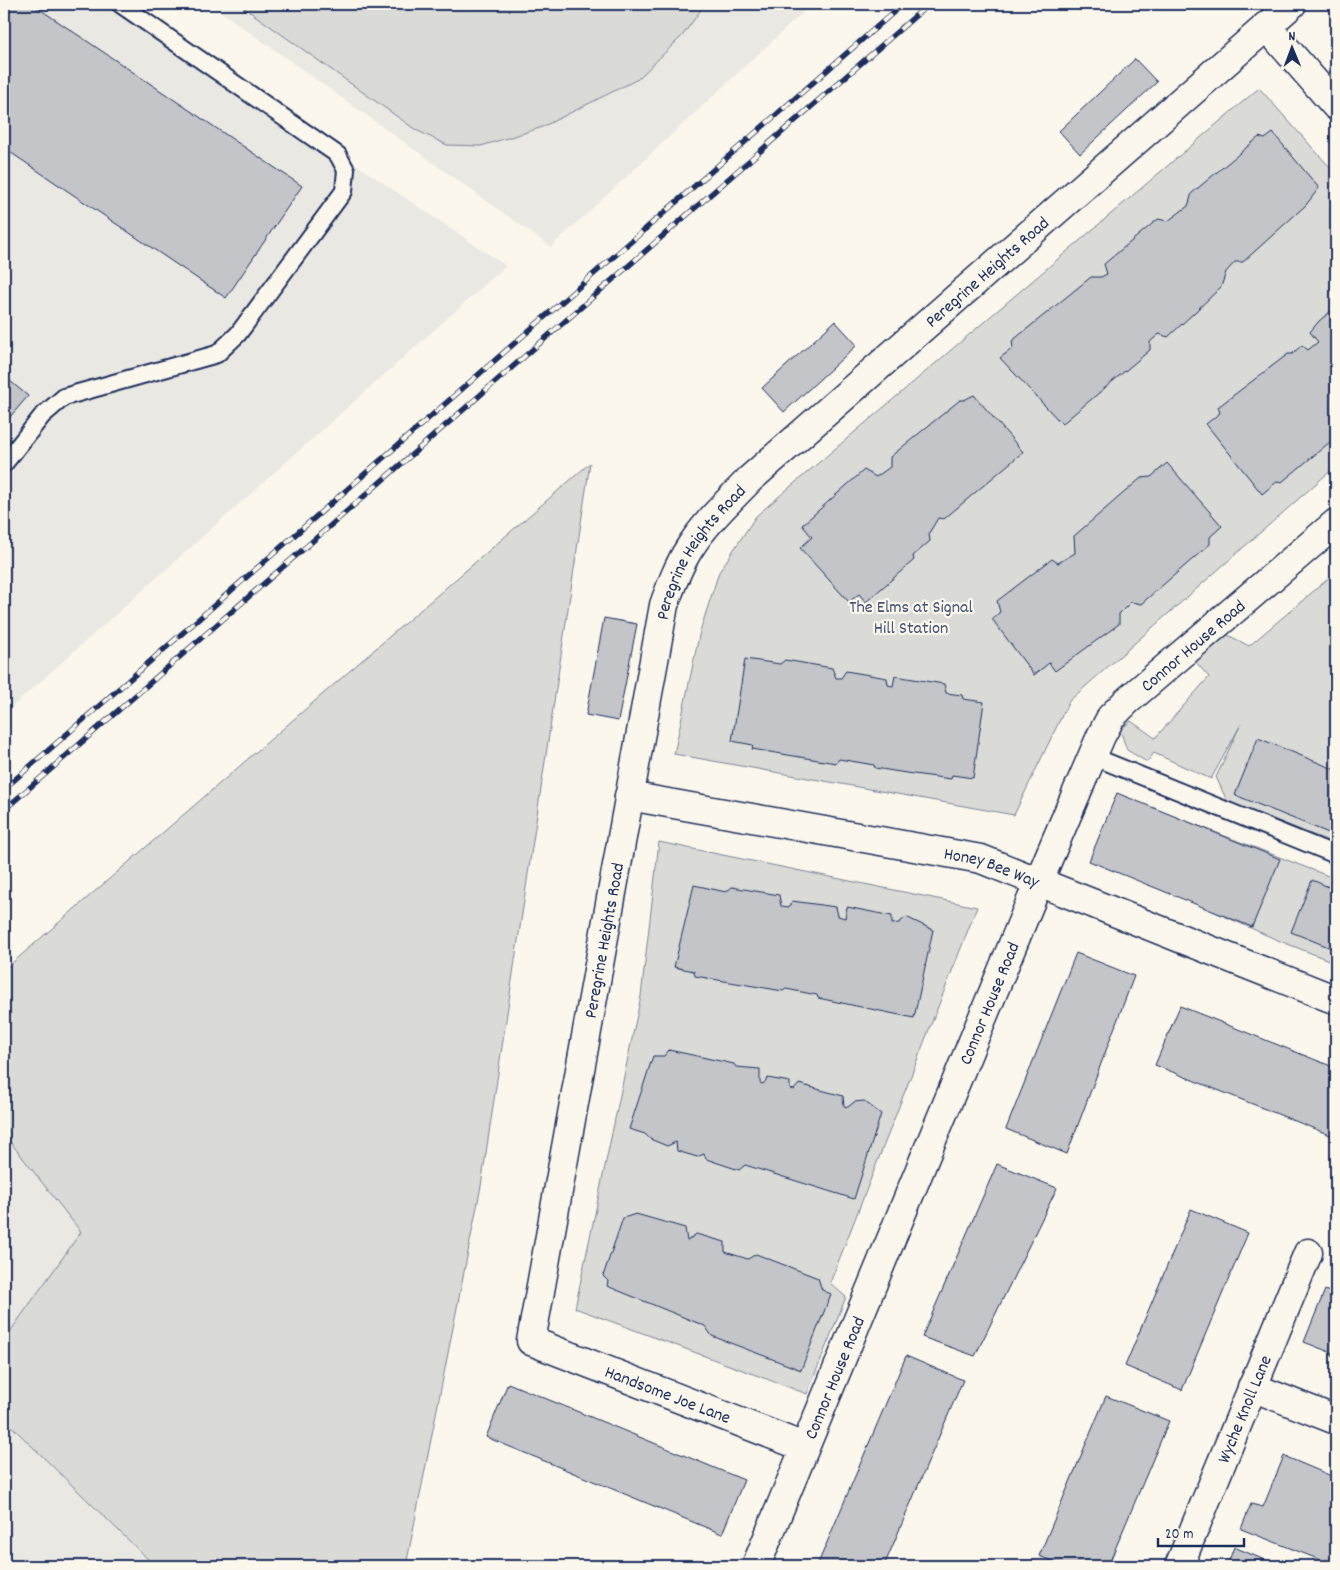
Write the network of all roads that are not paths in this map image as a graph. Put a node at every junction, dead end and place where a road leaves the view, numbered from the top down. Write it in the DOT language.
graph roads {
  1 [pos="120,4"];
  2 [pos="1292,4"];
  3 [pos="1266,26"];
  4 [pos="1336,106"];
  5 [pos="4,464"];
  6 [pos="1336,523"];
  7 [pos="1092,756"];
  8 [pos="630,796"];
  9 [pos="1336,855"];
  10 [pos="1039,882"];
  11 [pos="1336,1000"];
  12 [pos="1308,1252"];
  13 [pos="531,1341"];
  14 [pos="1252,1387"];
  15 [pos="1336,1420"];
  16 [pos="804,1447"];
  17 [pos="756,1566"];
  18 [pos="1179,1566"];
  1 -- 5 [label="lane"];
  2 -- 3 [label="street, Peregrine Heights Road"];
  3 -- 4 [label="street"];
  3 -- 8 [label="street, Peregrine Heights Road"];
  6 -- 7 [label="street, Connor House Road"];
  7 -- 9 [label="lane"];
  7 -- 10 [label="street, Connor House Road"];
  8 -- 10 [label="street, Honey Bee Way"];
  8 -- 13 [label="street, Peregrine Heights Road"];
  10 -- 11 [label="street, Honey Bee Way"];
  10 -- 16 [label="street, Connor House Road"];
  12 -- 14 [label="street, Wyche Knoll Lane"];
  13 -- 16 [label="street, Handsome Joe Lane"];
  14 -- 15 [label="street"];
  14 -- 18 [label="street, Wyche Knoll Lane"];
  16 -- 17 [label="street, Connor House Road"];
}
